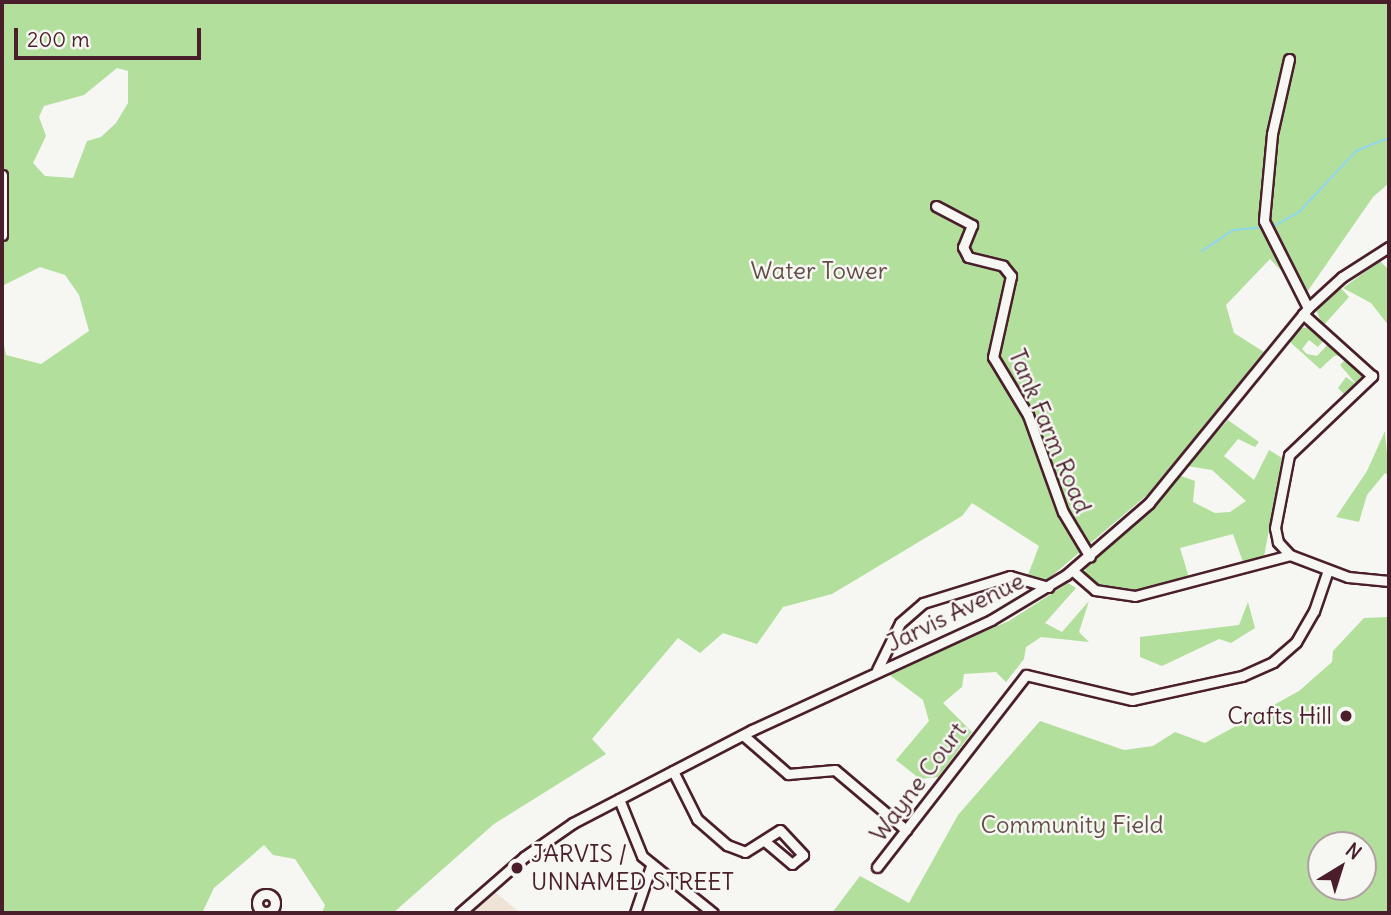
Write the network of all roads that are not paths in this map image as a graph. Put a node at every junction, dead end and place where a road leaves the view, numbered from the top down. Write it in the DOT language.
graph roads {
  1 [pos="1289,59"];
  2 [pos="2,176"];
  3 [pos="936,205"];
  4 [pos="2,235"];
  5 [pos="1389,247"];
  6 [pos="1306,311"];
  7 [pos="1290,555"];
  8 [pos="1090,557"];
  9 [pos="1072,570"];
  10 [pos="1328,570"];
  11 [pos="1389,581"];
  12 [pos="1048,587"];
  13 [pos="877,670"];
  14 [pos="743,735"];
  15 [pos="673,771"];
  16 [pos="619,799"];
  17 [pos="906,830"];
  18 [pos="766,842"];
  19 [pos="651,866"];
  20 [pos="877,867"];
  21 [pos="460,913"];
  22 [pos="635,913"];
  23 [pos="713,913"];
  1 -- 6 [label="street"];
  2 -- 4 [label="street"];
  3 -- 8 [label="street, Tank Farm Road"];
  5 -- 6 [label="street, Jarvis Avenue"];
  6 -- 7 [label="street"];
  6 -- 8 [label="street, Jarvis Avenue"];
  7 -- 9 [label="street"];
  7 -- 10 [label="street"];
  8 -- 9 [label="street, Jarvis Avenue"];
  9 -- 12 [label="street, Jarvis Avenue"];
  10 -- 11 [label="street"];
  10 -- 17 [label="street, Wayne Court"];
  12 -- 13 [label="street, Jarvis Avenue"];
  12 -- 13 [label="street"];
  13 -- 14 [label="street, Jarvis Avenue"];
  14 -- 15 [label="street, Jarvis Avenue"];
  14 -- 17 [label="street"];
  15 -- 16 [label="street, Jarvis Avenue"];
  15 -- 18 [label="street"];
  16 -- 19 [label="street"];
  16 -- 21 [label="street, Jarvis Avenue"];
  17 -- 20 [label="street, Wayne Court"];
  19 -- 22 [label="street"];
  19 -- 23 [label="street"];
}
